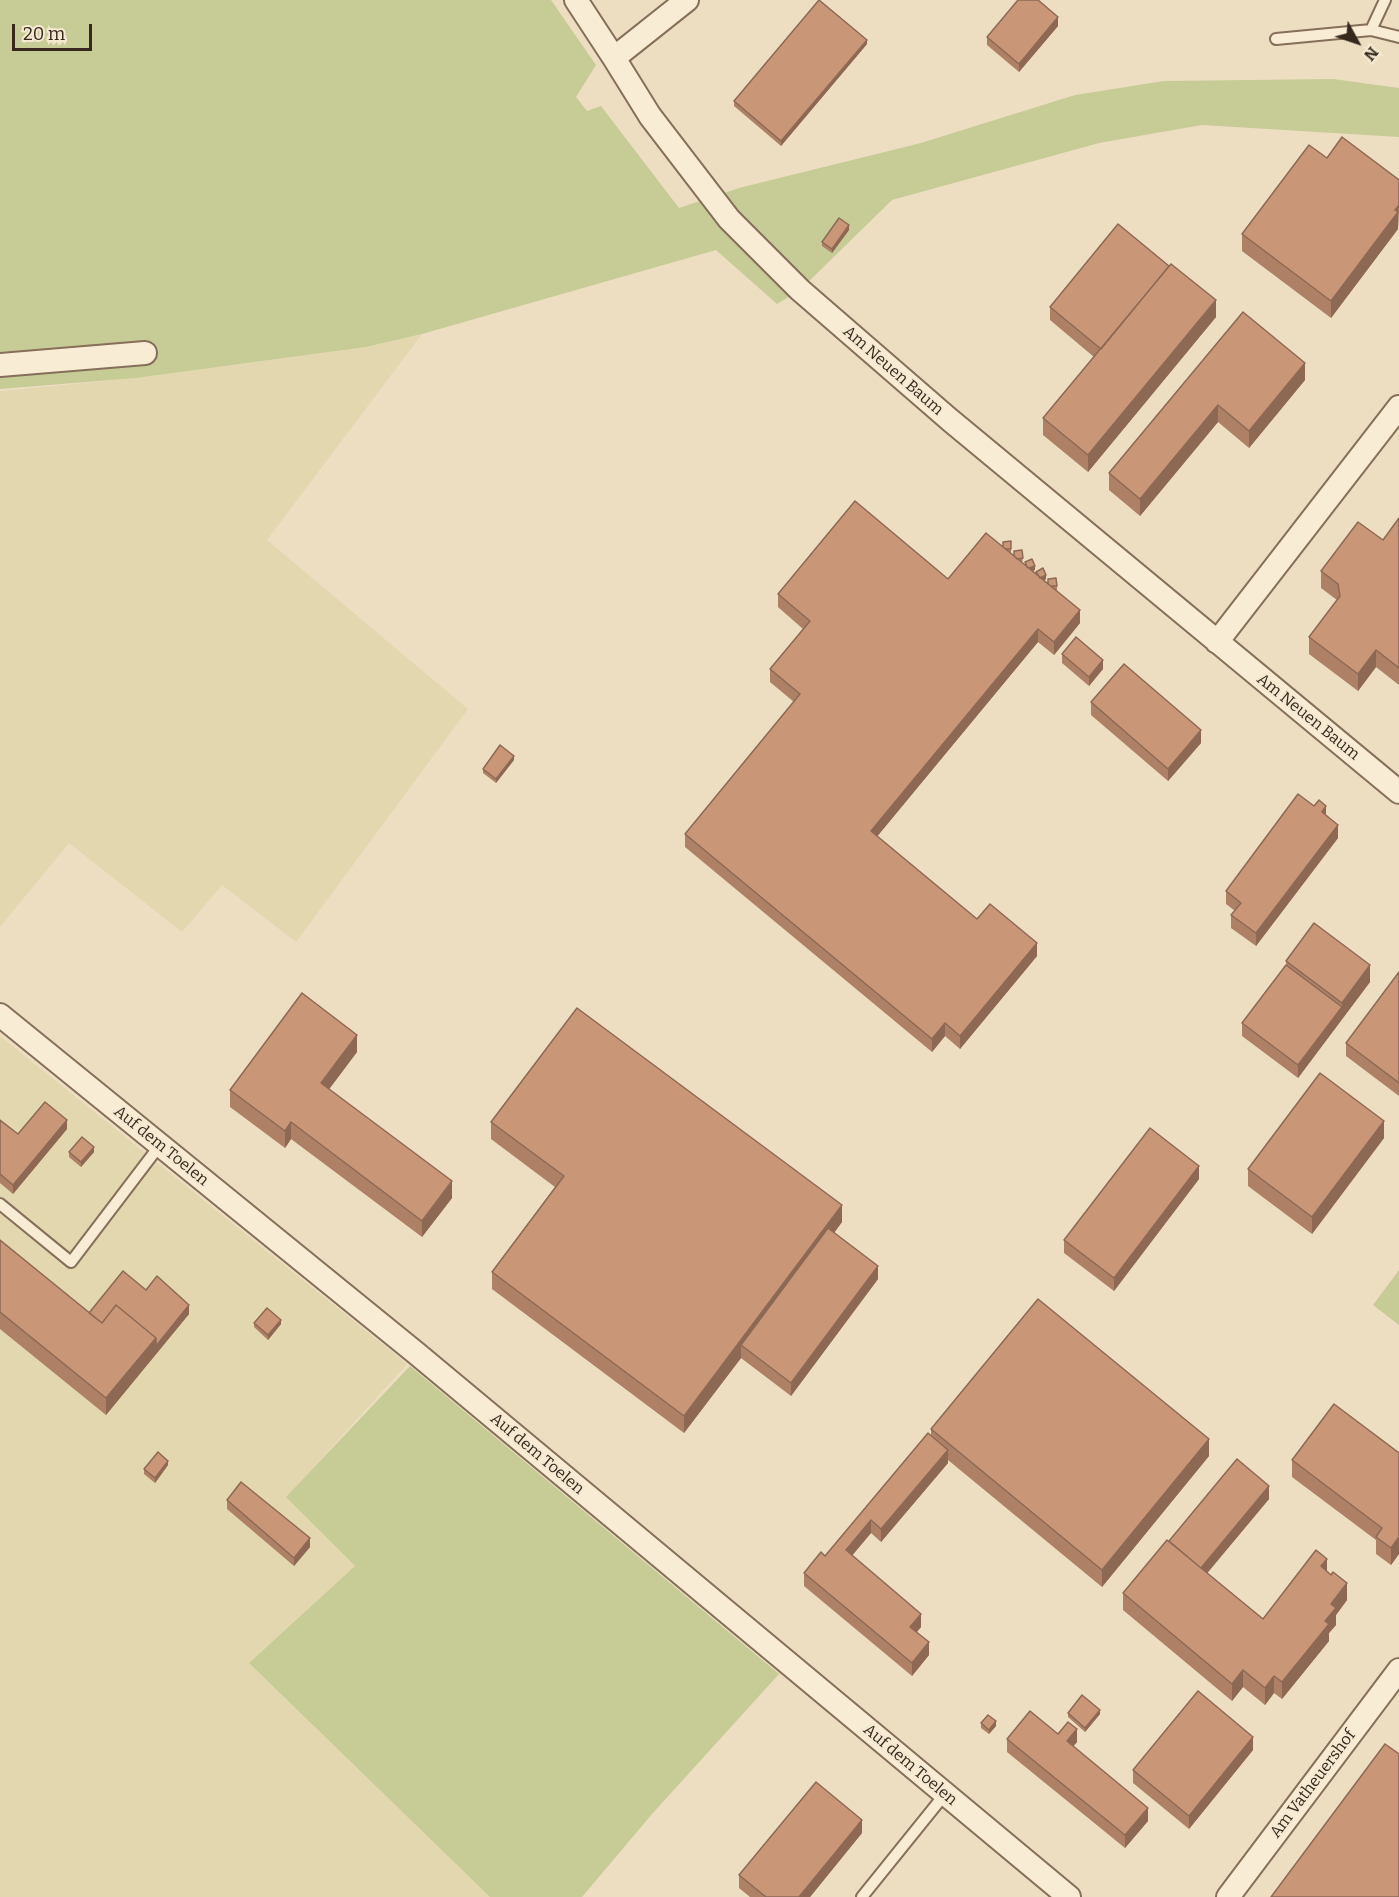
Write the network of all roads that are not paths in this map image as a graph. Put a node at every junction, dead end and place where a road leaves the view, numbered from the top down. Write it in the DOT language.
graph roads {
  1 [pos="576,0"];
  2 [pos="687,0"];
  3 [pos="1385,0"];
  4 [pos="1371,30"];
  5 [pos="1399,37"];
  6 [pos="1276,39"];
  7 [pos="615,58"];
  8 [pos="145,353"];
  9 [pos="0,365"];
  10 [pos="1399,407"];
  11 [pos="1217,642"];
  12 [pos="1399,792"];
  13 [pos="0,1015"];
  14 [pos="160,1145"];
  15 [pos="0,1204"];
  16 [pos="1399,1670"];
  17 [pos="945,1794"];
  18 [pos="862,1897"];
  19 [pos="1069,1897"];
  20 [pos="1228,1897"];
  1 -- 7 [label="street, Am Neuen Baum"];
  2 -- 7 [label="street"];
  3 -- 4 [label="lane"];
  4 -- 5 [label="lane"];
  4 -- 6 [label="lane"];
  7 -- 11 [label="street, Am Neuen Baum"];
  8 -- 9 [label="street"];
  10 -- 11 [label="street"];
  11 -- 12 [label="street, Am Neuen Baum"];
  13 -- 14 [label="street, Auf dem Toelen"];
  14 -- 15 [label="lane"];
  14 -- 17 [label="street, Auf dem Toelen"];
  16 -- 20 [label="street, Am Vatheuershof"];
  17 -- 18 [label="lane"];
  17 -- 19 [label="street, Auf dem Toelen"];
}
